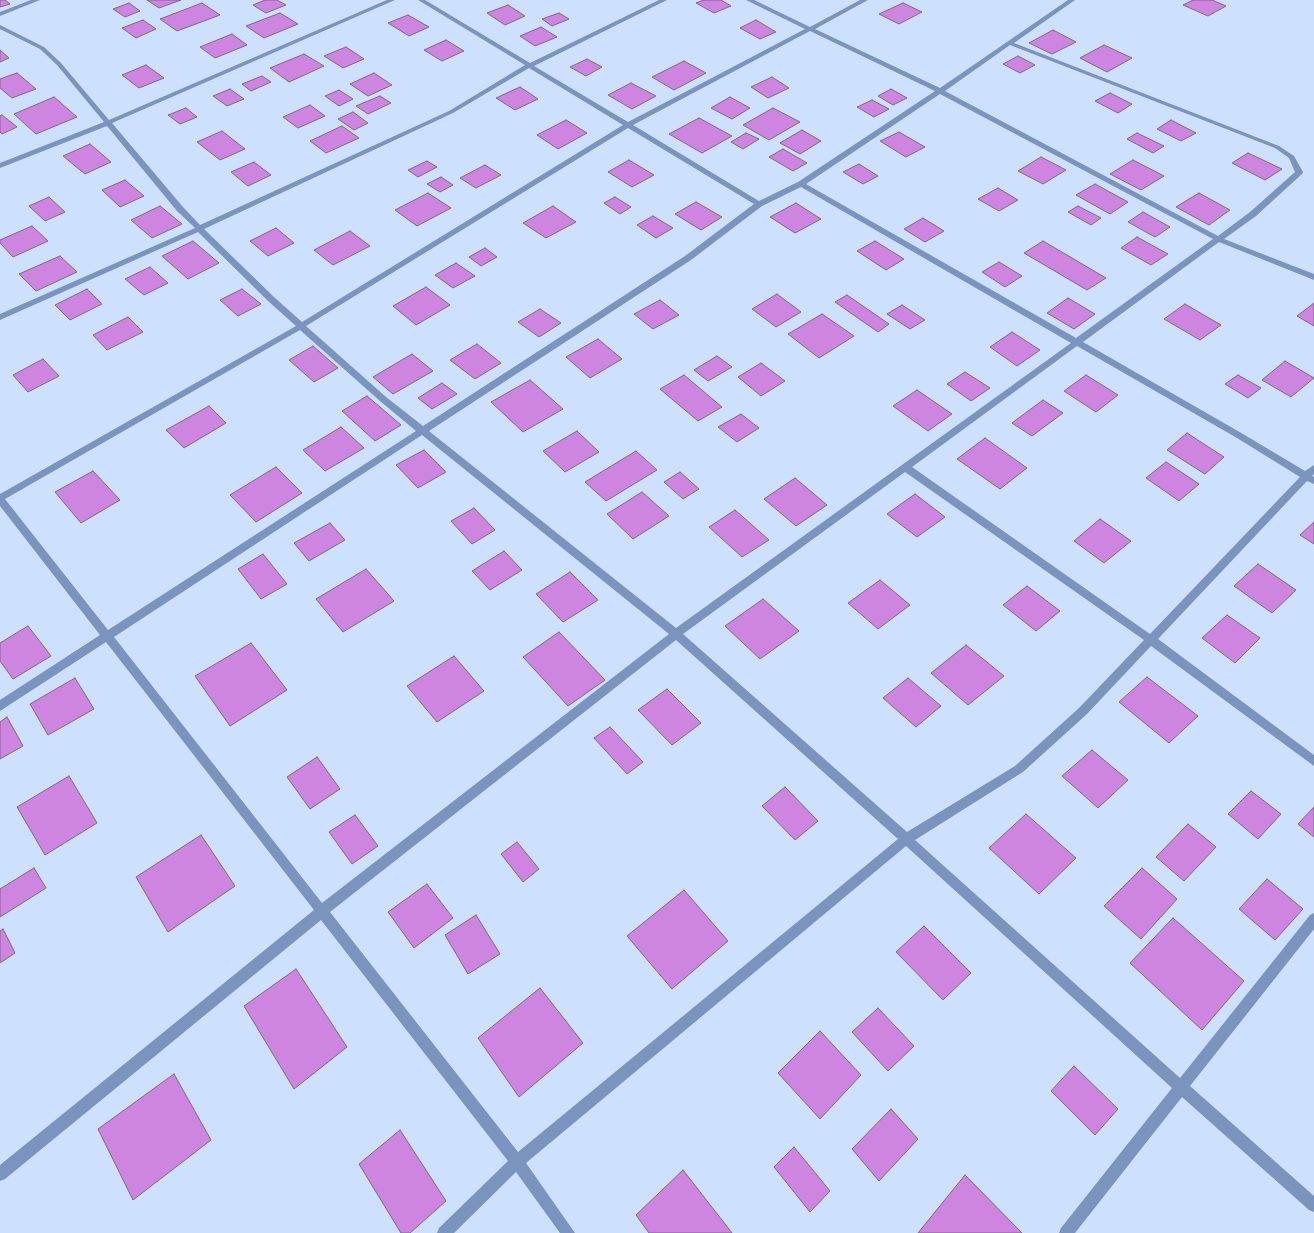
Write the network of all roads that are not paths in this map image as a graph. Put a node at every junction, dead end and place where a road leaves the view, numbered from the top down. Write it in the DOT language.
graph roads {
  1 [pos="37,0"];
  2 [pos="392,0"];
  3 [pos="421,0"];
  4 [pos="664,0"];
  5 [pos="749,0"];
  6 [pos="865,0"];
  7 [pos="1072,0"];
  8 [pos="0,14"];
  9 [pos="0,27"];
  10 [pos="811,30"];
  11 [pos="1010,43"];
  12 [pos="528,66"];
  13 [pos="940,91"];
  14 [pos="107,123"];
  15 [pos="627,125"];
  16 [pos="0,166"];
  17 [pos="801,184"];
  18 [pos="759,204"];
  19 [pos="200,228"];
  20 [pos="1218,239"];
  21 [pos="1314,277"];
  22 [pos="0,317"];
  23 [pos="301,326"];
  24 [pos="1075,343"];
  25 [pos="422,431"];
  26 [pos="905,467"];
  27 [pos="1314,468"];
  28 [pos="1311,479"];
  29 [pos="0,499"];
  30 [pos="676,634"];
  31 [pos="107,636"];
  32 [pos="1151,640"];
  33 [pos="0,706"];
  34 [pos="1314,761"];
  35 [pos="906,839"];
  36 [pos="322,911"];
  37 [pos="1314,919"];
  38 [pos="1181,1087"];
  39 [pos="517,1162"];
  40 [pos="0,1174"];
  41 [pos="1314,1205"];
  42 [pos="444,1233"];
  43 [pos="568,1233"];
  44 [pos="1066,1233"];
  1 -- 8 [label="street"];
  2 -- 14 [label="street"];
  3 -- 12 [label="street"];
  4 -- 12 [label="street"];
  5 -- 10 [label="street"];
  6 -- 10 [label="street"];
  7 -- 11 [label="street"];
  9 -- 14 [label="street"];
  10 -- 13 [label="street"];
  10 -- 15 [label="street"];
  11 -- 13 [label="street"];
  11 -- 20 [label="street"];
  12 -- 15 [label="street"];
  12 -- 19 [label="street"];
  13 -- 17 [label="street"];
  13 -- 20 [label="street"];
  14 -- 16 [label="street"];
  14 -- 19 [label="street"];
  15 -- 18 [label="street"];
  15 -- 23 [label="street"];
  17 -- 18 [label="street"];
  17 -- 24 [label="street"];
  18 -- 25 [label="street"];
  19 -- 22 [label="street"];
  19 -- 23 [label="street"];
  20 -- 21 [label="street"];
  20 -- 24 [label="street"];
  23 -- 25 [label="street"];
  23 -- 29 [label="street"];
  24 -- 26 [label="street"];
  24 -- 28 [label="street"];
  25 -- 30 [label="street"];
  25 -- 31 [label="street"];
  26 -- 30 [label="street"];
  26 -- 32 [label="street"];
  27 -- 28 [label="street"];
  28 -- 32 [label="street"];
  29 -- 31 [label="street"];
  30 -- 35 [label="street"];
  30 -- 36 [label="street"];
  31 -- 33 [label="street"];
  31 -- 36 [label="street"];
  32 -- 34 [label="street"];
  32 -- 35 [label="street"];
  35 -- 38 [label="street"];
  35 -- 39 [label="street"];
  36 -- 39 [label="street"];
  36 -- 40 [label="street"];
  37 -- 38 [label="street"];
  38 -- 41 [label="street"];
  38 -- 44 [label="street"];
  39 -- 42 [label="street"];
  39 -- 43 [label="street"];
}
